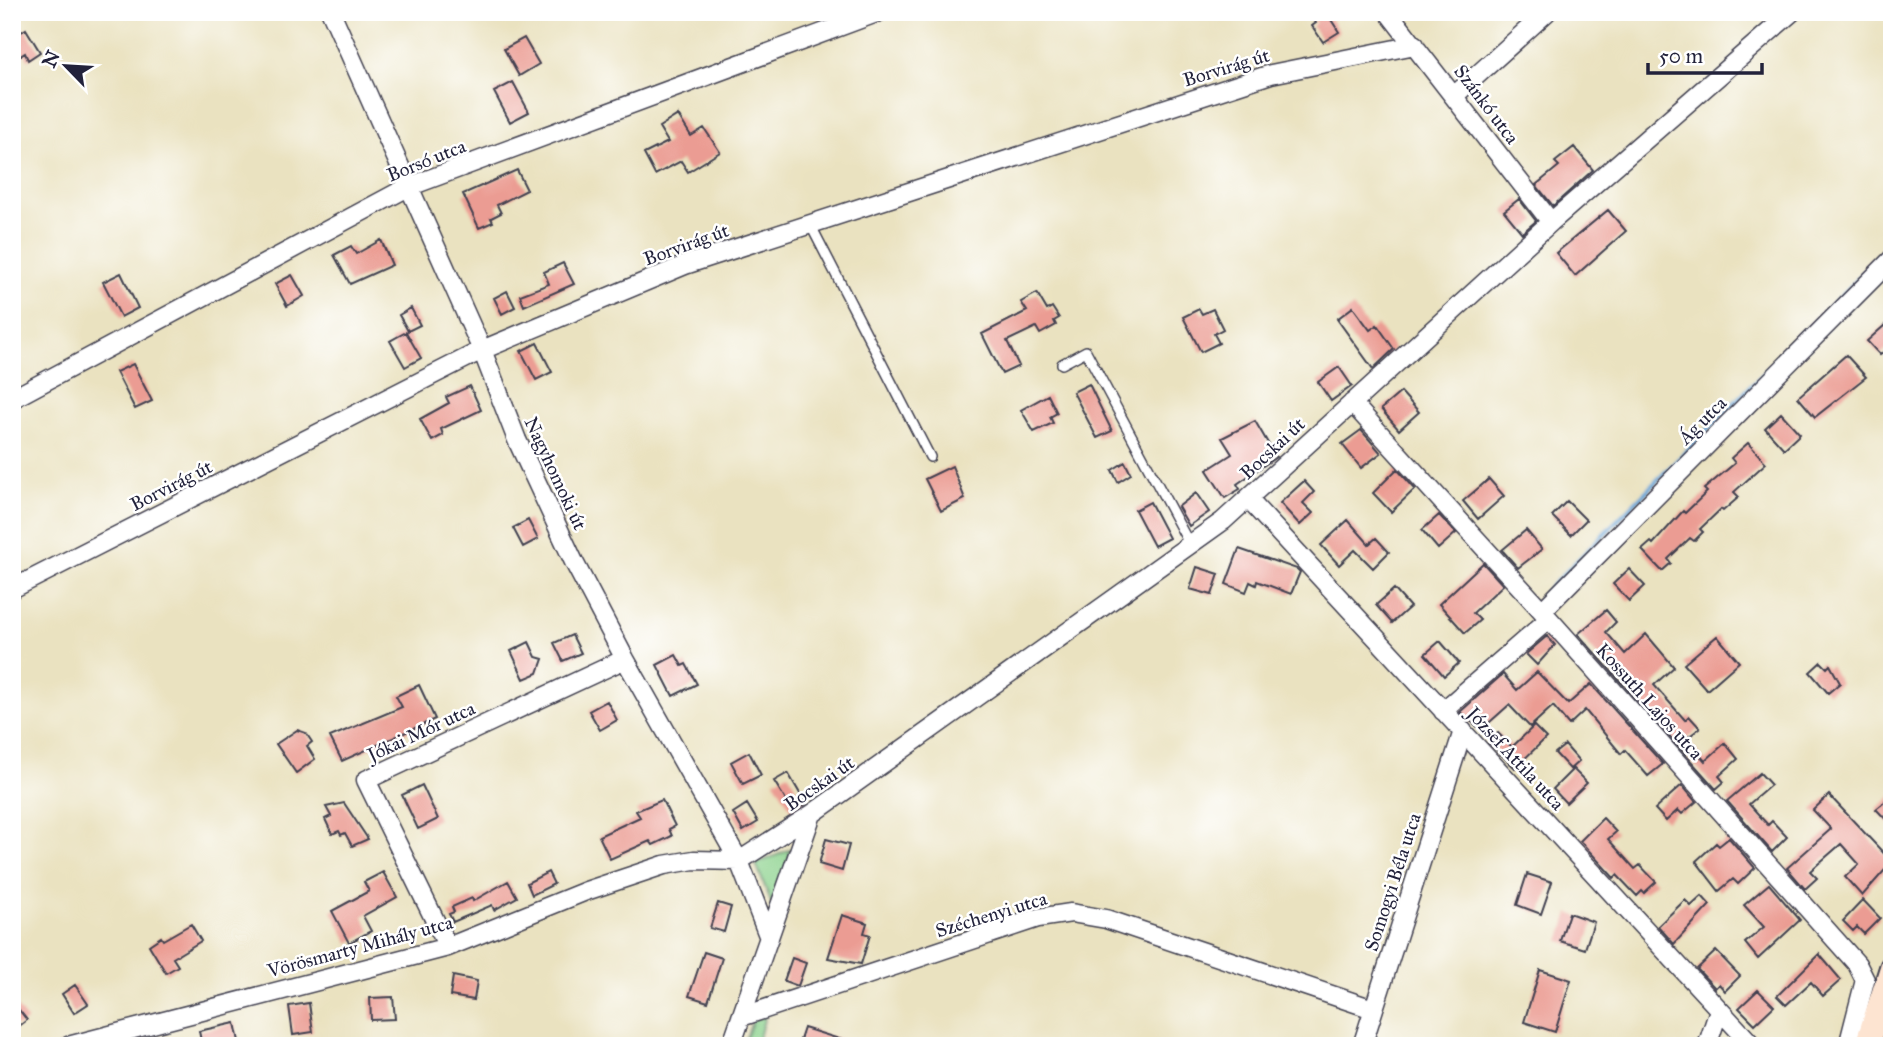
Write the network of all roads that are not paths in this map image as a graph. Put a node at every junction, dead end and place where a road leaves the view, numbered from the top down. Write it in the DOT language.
graph roads {
  1 [pos="331,12"];
  2 [pos="879,12"];
  3 [pos="1388,12"];
  4 [pos="1547,12"];
  5 [pos="1792,12"];
  6 [pos="1415,45"];
  7 [pos="1454,96"];
  8 [pos="408,187"];
  9 [pos="810,222"];
  10 [pos="1551,222"];
  11 [pos="1892,259"];
  12 [pos="482,350"];
  13 [pos="1062,364"];
  14 [pos="12,399"];
  15 [pos="1352,403"];
  16 [pos="930,457"];
  17 [pos="1248,499"];
  18 [pos="1190,545"];
  19 [pos="12,589"];
  20 [pos="1546,615"];
  21 [pos="625,659"];
  22 [pos="1443,711"];
  23 [pos="1463,731"];
  24 [pos="811,814"];
  25 [pos="739,861"];
  26 [pos="769,937"];
  27 [pos="448,947"];
  28 [pos="1892,968"];
  29 [pos="1373,1009"];
  30 [pos="1719,1010"];
  31 [pos="741,1017"];
  32 [pos="68,1046"];
  33 [pos="732,1046"];
  34 [pos="1362,1046"];
  35 [pos="1707,1046"];
  36 [pos="1753,1046"];
  37 [pos="1848,1046"];
  38 [pos="1867,1046"];
  1 -- 8 [label="street, Nagyhomoki út"];
  2 -- 8 [label="street, Borsó utca"];
  3 -- 6 [label="street, Szánkó utca"];
  4 -- 7 [label="street"];
  5 -- 10 [label="street, Bocskai út"];
  6 -- 7 [label="street, Szánkó utca"];
  6 -- 9 [label="street, Borvirág út"];
  7 -- 10 [label="street, Szánkó utca"];
  8 -- 12 [label="street, Nagyhomoki út"];
  8 -- 14 [label="street, Borsó utca"];
  9 -- 12 [label="street, Borvirág út"];
  9 -- 16 [label="lane"];
  10 -- 15 [label="street, Bocskai út"];
  11 -- 20 [label="street, Ág utca"];
  12 -- 19 [label="street, Borvirág út"];
  12 -- 21 [label="street, Nagyhomoki út"];
  13 -- 18 [label="lane"];
  15 -- 17 [label="street, Bocskai út"];
  15 -- 20 [label="street, Kossuth Lajos utca"];
  17 -- 18 [label="street, Bocskai út"];
  17 -- 22 [label="street, József Attila utca"];
  18 -- 24 [label="street, Bocskai út"];
  20 -- 22 [label="street, Ág utca"];
  20 -- 37 [label="street, Kossuth Lajos utca"];
  21 -- 25 [label="street, Nagyhomoki út"];
  21 -- 27 [label="street, Jókai Mór utca"];
  22 -- 23 [label="street, József Attila utca"];
  23 -- 29 [label="street, Somogyi Béla utca"];
  23 -- 30 [label="street, József Attila utca"];
  24 -- 25 [label="street, Bocskai út"];
  24 -- 26 [label="street"];
  25 -- 26 [label="street, Nagyhomoki út"];
  25 -- 27 [label="street, Vörösmarty Mihály utca"];
  26 -- 31 [label="street"];
  27 -- 32 [label="street, Vörösmarty Mihály utca"];
  28 -- 38 [label="main road"];
  29 -- 31 [label="street, Széchenyi utca"];
  29 -- 34 [label="street, Somogyi Béla utca"];
  30 -- 35 [label="street"];
  30 -- 36 [label="street, József Attila utca"];
  31 -- 33 [label="street"];
}
